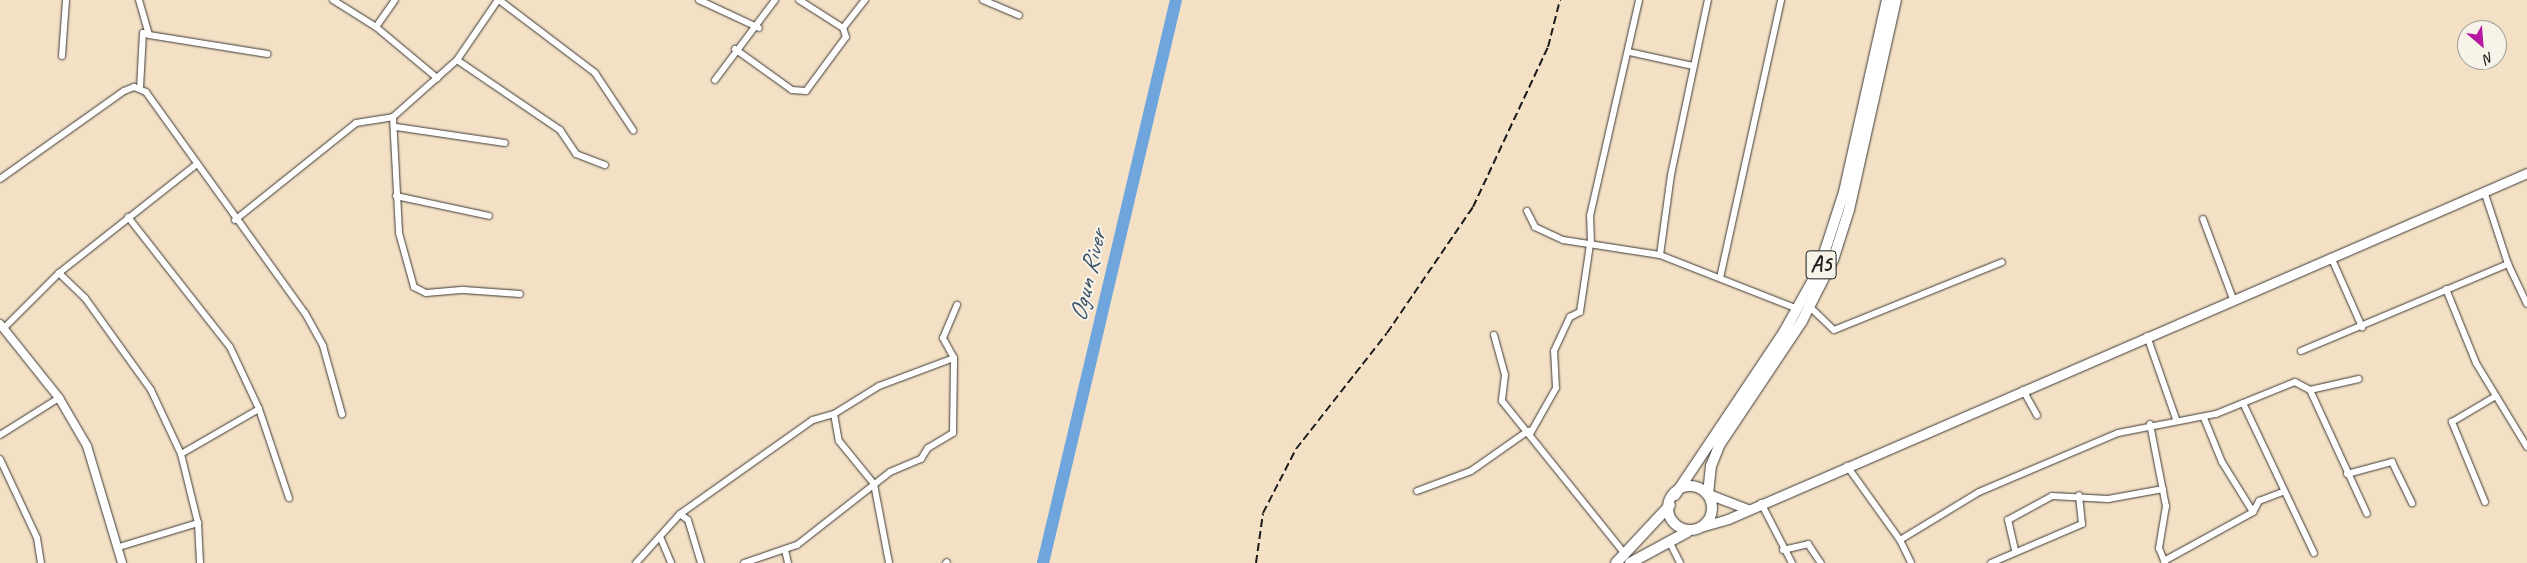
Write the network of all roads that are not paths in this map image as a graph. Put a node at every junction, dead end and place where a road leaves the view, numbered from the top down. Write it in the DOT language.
graph roads {
  1 [pos="66,0"];
  2 [pos="139,0"];
  3 [pos="333,0"];
  4 [pos="395,0"];
  5 [pos="499,0"];
  6 [pos="699,0"];
  7 [pos="776,0"];
  8 [pos="799,0"];
  9 [pos="865,0"];
  10 [pos="982,0"];
  11 [pos="1640,0"];
  12 [pos="1708,0"];
  13 [pos="1781,0"];
  14 [pos="1887,0"];
  15 [pos="1896,0"];
  16 [pos="1019,15"];
  17 [pos="376,27"];
  18 [pos="759,28"];
  19 [pos="843,28"];
  20 [pos="149,35"];
  21 [pos="736,49"];
  22 [pos="1630,52"];
  23 [pos="268,54"];
  24 [pos="62,56"];
  25 [pos="457,60"];
  26 [pos="1693,66"];
  27 [pos="437,78"];
  28 [pos="715,80"];
  29 [pos="140,88"];
  30 [pos="393,117"];
  31 [pos="396,127"];
  32 [pos="633,130"];
  33 [pos="505,144"];
  34 [pos="197,164"];
  35 [pos="605,165"];
  36 [pos="2527,173"];
  37 [pos="0,179"];
  38 [pos="2484,191"];
  39 [pos="396,196"];
  40 [pos="1527,211"];
  41 [pos="488,216"];
  42 [pos="128,217"];
  43 [pos="2203,219"];
  44 [pos="235,220"];
  45 [pos="1591,243"];
  46 [pos="1660,255"];
  47 [pos="2331,257"];
  48 [pos="2002,262"];
  49 [pos="2508,264"];
  50 [pos="59,274"];
  51 [pos="1720,278"];
  52 [pos="2446,289"];
  53 [pos="520,294"];
  54 [pos="2234,298"];
  55 [pos="2527,304"];
  56 [pos="957,305"];
  57 [pos="1810,307"];
  58 [pos="1798,309"];
  59 [pos="2,326"];
  60 [pos="2362,327"];
  61 [pos="1494,336"];
  62 [pos="2147,336"];
  63 [pos="2301,351"];
  64 [pos="954,358"];
  65 [pos="2359,379"];
  66 [pos="2023,390"];
  67 [pos="2310,390"];
  68 [pos="2496,396"];
  69 [pos="59,398"];
  70 [pos="2243,403"];
  71 [pos="259,409"];
  72 [pos="342,414"];
  73 [pos="834,414"];
  74 [pos="2036,415"];
  75 [pos="2204,418"];
  76 [pos="2176,419"];
  77 [pos="2150,424"];
  78 [pos="1529,433"];
  79 [pos="0,436"];
  80 [pos="2527,447"];
  81 [pos="181,454"];
  82 [pos="0,459"];
  83 [pos="1847,466"];
  84 [pos="2347,474"];
  85 [pos="874,484"];
  86 [pos="2163,489"];
  87 [pos="1417,491"];
  88 [pos="2283,492"];
  89 [pos="1675,495"];
  90 [pos="1709,495"];
  91 [pos="2080,495"];
  92 [pos="289,498"];
  93 [pos="2485,502"];
  94 [pos="1761,503"];
  95 [pos="2412,503"];
  96 [pos="1670,505"];
  97 [pos="1748,509"];
  98 [pos="2253,512"];
  99 [pos="680,514"];
  100 [pos="2367,514"];
  101 [pos="198,523"];
  102 [pos="1697,528"];
  103 [pos="1687,532"];
  104 [pos="661,539"];
  105 [pos="1900,540"];
  106 [pos="1670,543"];
  107 [pos="119,547"];
  108 [pos="785,550"];
  109 [pos="1783,550"];
  110 [pos="2015,550"];
  111 [pos="2314,553"];
  112 [pos="1628,559"];
  113 [pos="2164,562"];
  114 [pos="41,563"];
  115 [pos="122,563"];
  116 [pos="200,563"];
  117 [pos="636,563"];
  118 [pos="671,563"];
  119 [pos="701,563"];
  120 [pos="744,563"];
  121 [pos="788,563"];
  122 [pos="890,563"];
  123 [pos="1616,563"];
  124 [pos="1680,563"];
  125 [pos="1792,563"];
  126 [pos="1821,563"];
  127 [pos="1911,563"];
  128 [pos="1991,563"];
  1 -- 24 [label="street"];
  2 -- 20 [label="street"];
  3 -- 17 [label="street"];
  4 -- 17 [label="street"];
  5 -- 25 [label="street"];
  5 -- 32 [label="street"];
  6 -- 18 [label="street"];
  7 -- 18 [label="street"];
  8 -- 19 [label="street"];
  9 -- 19 [label="street"];
  10 -- 16 [label="street"];
  11 -- 22 [label="street"];
  12 -- 26 [label="street"];
  13 -- 51 [label="street"];
  14 -- 58 [label="highway, A5"];
  15 -- 57 [label="highway, A5"];
  17 -- 27 [label="street"];
  18 -- 21 [label="street"];
  19 -- 21 [label="street"];
  20 -- 23 [label="street"];
  20 -- 29 [label="street"];
  21 -- 28 [label="street"];
  22 -- 26 [label="street"];
  22 -- 45 [label="street"];
  25 -- 27 [label="street"];
  25 -- 35 [label="street"];
  26 -- 46 [label="street"];
  27 -- 30 [label="street"];
  29 -- 34 [label="street"];
  29 -- 37 [label="street"];
  30 -- 31 [label="street"];
  30 -- 44 [label="street"];
  31 -- 33 [label="street"];
  31 -- 39 [label="street"];
  34 -- 42 [label="street"];
  34 -- 44 [label="street"];
  36 -- 38 [label="main road"];
  38 -- 47 [label="main road"];
  38 -- 49 [label="street"];
  39 -- 41 [label="street"];
  39 -- 53 [label="street"];
  40 -- 45 [label="street"];
  42 -- 50 [label="street"];
  42 -- 71 [label="street"];
  43 -- 54 [label="street"];
  44 -- 72 [label="street"];
  45 -- 46 [label="street"];
  45 -- 78 [label="street"];
  46 -- 51 [label="street"];
  47 -- 54 [label="main road"];
  47 -- 60 [label="street"];
  48 -- 57 [label="street"];
  49 -- 52 [label="street"];
  49 -- 55 [label="street"];
  50 -- 59 [label="street"];
  50 -- 81 [label="street"];
  51 -- 58 [label="street"];
  52 -- 60 [label="street"];
  52 -- 68 [label="street"];
  54 -- 62 [label="main road"];
  56 -- 64 [label="street"];
  57 -- 90 [label="highway, A5"];
  58 -- 89 [label="highway, A5"];
  59 -- 69 [label="street"];
  60 -- 63 [label="street"];
  61 -- 78 [label="street"];
  62 -- 66 [label="main road"];
  62 -- 76 [label="street"];
  64 -- 73 [label="street"];
  64 -- 85 [label="street"];
  65 -- 67 [label="street"];
  66 -- 74 [label="street"];
  66 -- 83 [label="main road"];
  67 -- 70 [label="street"];
  67 -- 84 [label="street"];
  68 -- 80 [label="street"];
  68 -- 93 [label="street"];
  69 -- 79 [label="street"];
  69 -- 107 [label="street"];
  70 -- 75 [label="street"];
  70 -- 88 [label="street"];
  71 -- 81 [label="street"];
  71 -- 92 [label="street"];
  73 -- 85 [label="street"];
  73 -- 99 [label="street"];
  75 -- 76 [label="street"];
  75 -- 98 [label="street"];
  76 -- 77 [label="street"];
  77 -- 86 [label="street"];
  77 -- 105 [label="street"];
  78 -- 87 [label="street"];
  78 -- 112 [label="street"];
  81 -- 101 [label="street"];
  82 -- 114 [label="street"];
  83 -- 94 [label="main road"];
  83 -- 105 [label="street"];
  84 -- 95 [label="street"];
  84 -- 100 [label="street"];
  85 -- 108 [label="street"];
  85 -- 122 [label="street"];
  86 -- 91 [label="street"];
  86 -- 113 [label="street"];
  88 -- 98 [label="street"];
  88 -- 111 [label="street"];
  89 -- 90 [label="highway"];
  89 -- 96 [label="highway, A5"];
  90 -- 97 [label="main road"];
  90 -- 102 [label="highway, A5"];
  91 -- 110 [label="street"];
  91 -- 110 [label="street"];
  94 -- 97 [label="main road"];
  94 -- 109 [label="street"];
  96 -- 103 [label="highway"];
  96 -- 112 [label="highway, A5"];
  97 -- 102 [label="main road"];
  98 -- 113 [label="street"];
  99 -- 104 [label="street"];
  99 -- 119 [label="street"];
  101 -- 107 [label="street"];
  101 -- 116 [label="street"];
  102 -- 103 [label="highway, A5"];
  103 -- 106 [label="highway, A5"];
  104 -- 117 [label="street"];
  104 -- 118 [label="street"];
  105 -- 127 [label="street"];
  106 -- 112 [label="highway, A5"];
  106 -- 124 [label="street"];
  107 -- 115 [label="street"];
  108 -- 120 [label="street"];
  108 -- 121 [label="street"];
  109 -- 125 [label="street"];
  109 -- 126 [label="street"];
  110 -- 128 [label="street"];
  112 -- 123 [label="highway, A5"];
}
